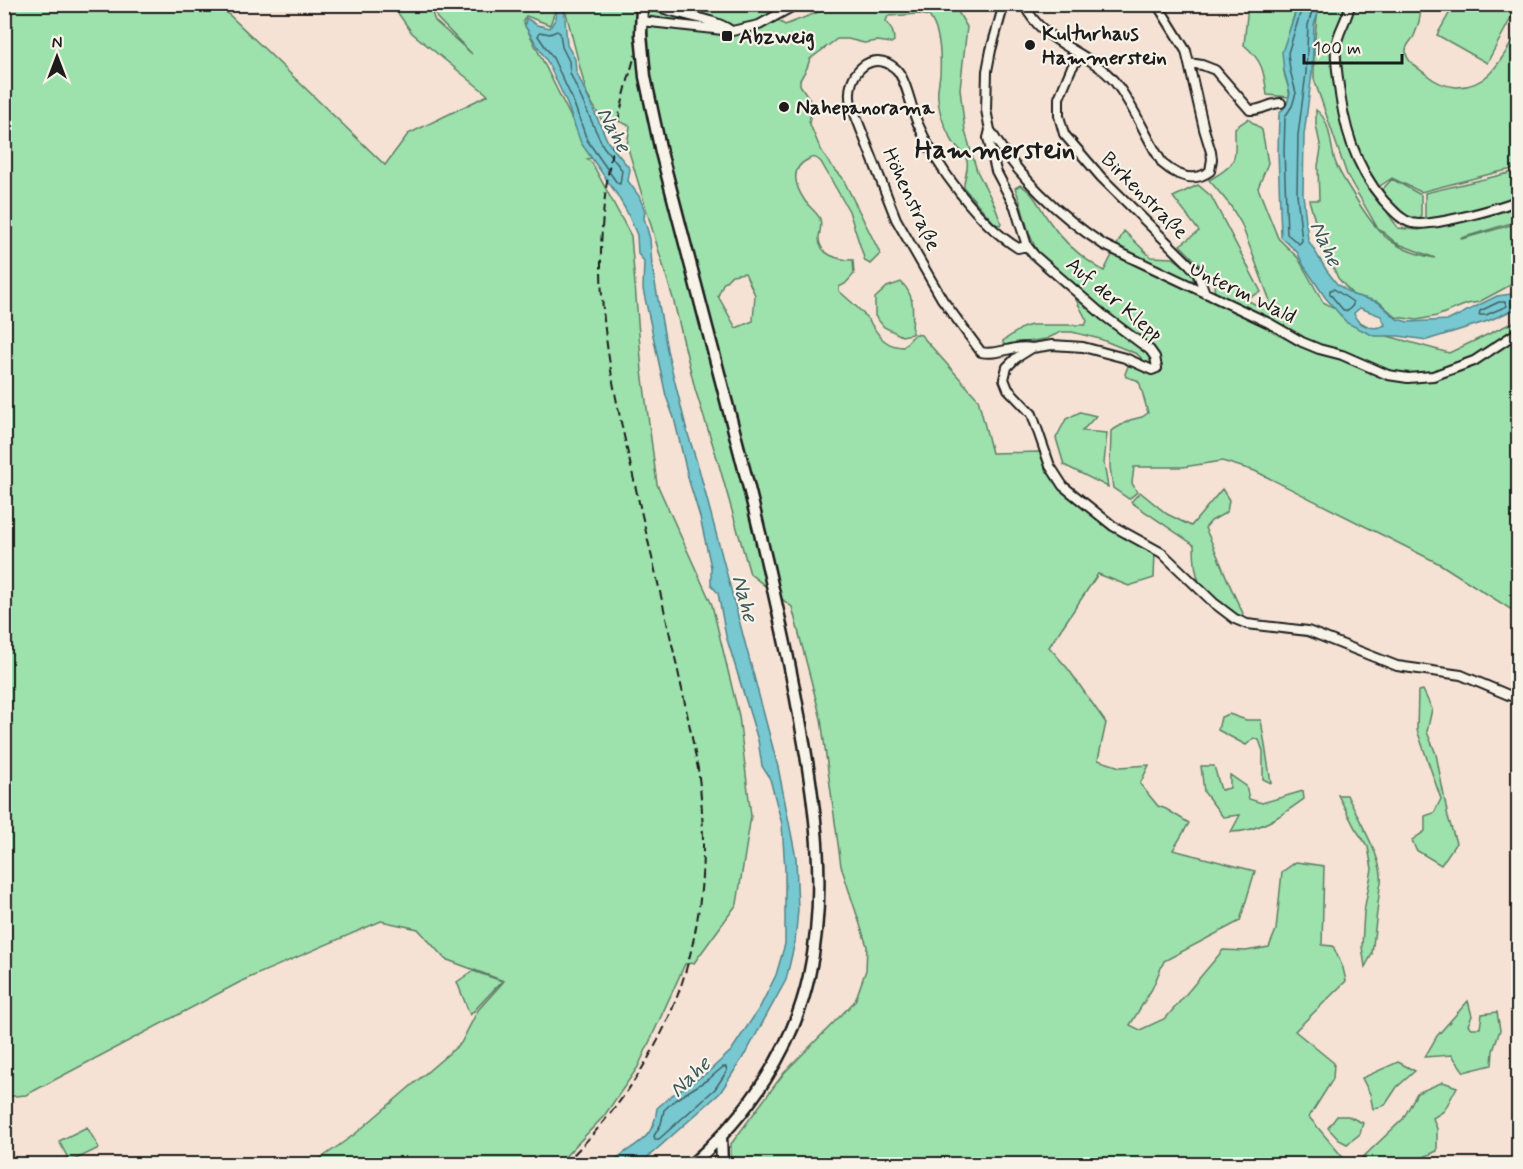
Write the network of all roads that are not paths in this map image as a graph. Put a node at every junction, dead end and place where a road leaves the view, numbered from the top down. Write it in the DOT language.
graph roads {
  1 [pos="797,4"];
  2 [pos="1004,4"];
  3 [pos="1024,4"];
  4 [pos="1156,4"];
  5 [pos="1350,4"];
  6 [pos="645,5"];
  7 [pos="641,21"];
  8 [pos="732,31"];
  9 [pos="1080,55"];
  10 [pos="1189,63"];
  11 [pos="1281,103"];
  12 [pos="990,130"];
  13 [pos="1518,200"];
  14 [pos="1027,246"];
  15 [pos="1205,293"];
  16 [pos="1518,332"];
  17 [pos="1032,348"];
  18 [pos="981,352"];
  19 [pos="1518,699"];
  20 [pos="721,1136"];
  21 [pos="704,1160"];
  22 [pos="692,1164"];
  23 [pos="715,1164"];
  24 [pos="722,1164"];
  1 -- 8 [label="street"];
  2 -- 12 [label="street"];
  3 -- 9 [label="street"];
  4 -- 10 [label="street"];
  5 -- 13 [label="street"];
  6 -- 7 [label="main road"];
  6 -- 8 [label="street"];
  7 -- 8 [label="street"];
  7 -- 20 [label="main road, bridge"];
  9 -- 10 [label="street"];
  9 -- 15 [label="street, Birkenstraße"];
  10 -- 11 [label="street"];
  12 -- 14 [label="street"];
  12 -- 15 [label="street, Unterm Wald"];
  14 -- 17 [label="street, Auf der Klepp"];
  14 -- 18 [label="street, Höhenstraße"];
  15 -- 16 [label="street, Unterm Wald"];
  17 -- 18 [label="street, Auf der Klepp"];
  17 -- 19 [label="street"];
  20 -- 21 [label="main road"];
  20 -- 24 [label="main road"];
  21 -- 22 [label="main road"];
  21 -- 23 [label="main road"];
}
